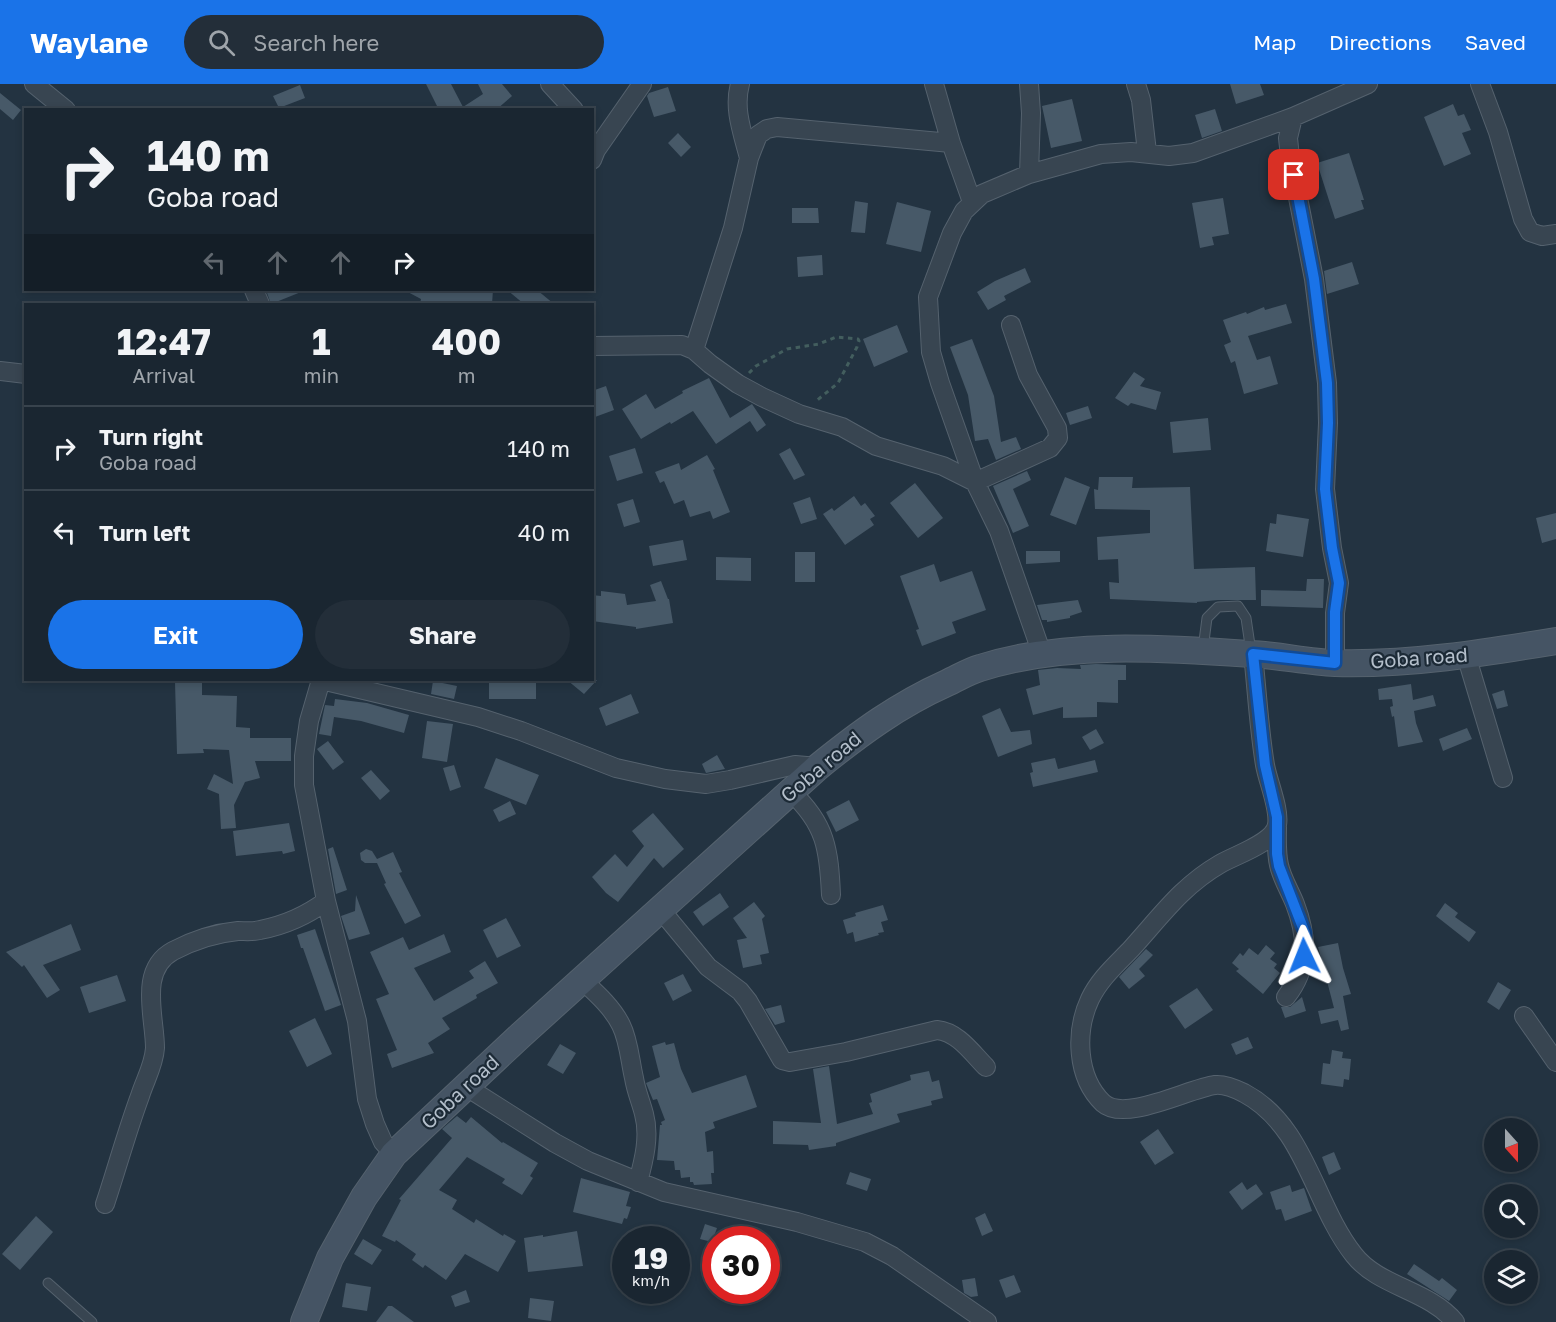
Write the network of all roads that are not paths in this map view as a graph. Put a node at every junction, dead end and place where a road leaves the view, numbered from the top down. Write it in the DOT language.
graph roads {
  1 [pos="34,84"];
  2 [pos="550,84"];
  3 [pos="642,84"];
  4 [pos="740,84"];
  5 [pos="934,84"];
  6 [pos="1029,84"];
  7 [pos="1136,84"];
  8 [pos="1368,84"];
  9 [pos="1480,84"];
  10 [pos="64,108"];
  11 [pos="572,108"];
  12 [pos="1293,117"];
  13 [pos="951,143"];
  14 [pos="594,151"];
  15 [pos="1148,152"];
  16 [pos="749,158"];
  17 [pos="1029,174"];
  18 [pos="972,202"];
  19 [pos="1556,234"];
  20 [pos="1011,325"];
  21 [pos="594,346"];
  22 [pos="694,350"];
  23 [pos="0,371"];
  24 [pos="24,374"];
  25 [pos="975,483"];
  26 [pos="1556,641"];
  27 [pos="1202,651"];
  28 [pos="1042,654"];
  29 [pos="1252,654"];
  30 [pos="1466,655"];
  31 [pos="1335,663"];
  32 [pos="321,681"];
  33 [pos="325,681"];
  34 [pos="818,767"];
  35 [pos="1503,778"];
  36 [pos="790,792"];
  37 [pos="1277,827"];
  38 [pos="831,896"];
  39 [pos="326,901"];
  40 [pos="660,909"];
  41 [pos="582,980"];
  42 [pos="1286,997"];
  43 [pos="1524,1016"];
  44 [pos="1556,1062"];
  45 [pos="986,1067"];
  46 [pos="465,1086"];
  47 [pos="394,1154"];
  48 [pos="638,1182"];
  49 [pos="105,1204"];
  50 [pos="48,1283"];
  51 [pos="92,1322"];
  52 [pos="304,1322"];
  53 [pos="987,1322"];
  54 [pos="1455,1322"];
  1 -- 10 [label="street"];
  2 -- 11 [label="street"];
  3 -- 14 [label="street"];
  4 -- 16 [label="street"];
  5 -- 13 [label="street"];
  6 -- 17 [label="street"];
  7 -- 15 [label="street"];
  8 -- 12 [label="street"];
  9 -- 19 [label="street"];
  12 -- 15 [label="street"];
  12 -- 31 [label="street"];
  13 -- 16 [label="street"];
  13 -- 18 [label="street"];
  15 -- 17 [label="street"];
  16 -- 22 [label="street"];
  17 -- 18 [label="street"];
  18 -- 25 [label="street"];
  20 -- 25 [label="street"];
  21 -- 22 [label="street"];
  22 -- 25 [label="street"];
  23 -- 24 [label="street"];
  25 -- 28 [label="street"];
  26 -- 30 [label="street, Goba road"];
  27 -- 28 [label="street, Goba road"];
  27 -- 29 [label="street, Goba road"];
  27 -- 29 [label="lane"];
  28 -- 34 [label="street, Goba road"];
  29 -- 31 [label="street, Goba road"];
  29 -- 37 [label="street"];
  30 -- 31 [label="street, Goba road"];
  30 -- 35 [label="street"];
  32 -- 39 [label="street"];
  33 -- 34 [label="street"];
  34 -- 36 [label="street, Goba road"];
  36 -- 38 [label="street"];
  36 -- 40 [label="street, Goba road"];
  37 -- 42 [label="street"];
  37 -- 54 [label="street"];
  39 -- 47 [label="street"];
  39 -- 49 [label="street"];
  40 -- 41 [label="street, Goba road"];
  40 -- 45 [label="street"];
  41 -- 46 [label="street, Goba road"];
  41 -- 48 [label="street"];
  43 -- 44 [label="street"];
  46 -- 47 [label="street, Goba road"];
  46 -- 48 [label="street"];
  47 -- 52 [label="street, Goba road"];
  48 -- 53 [label="street"];
  50 -- 51 [label="lane"];
}
